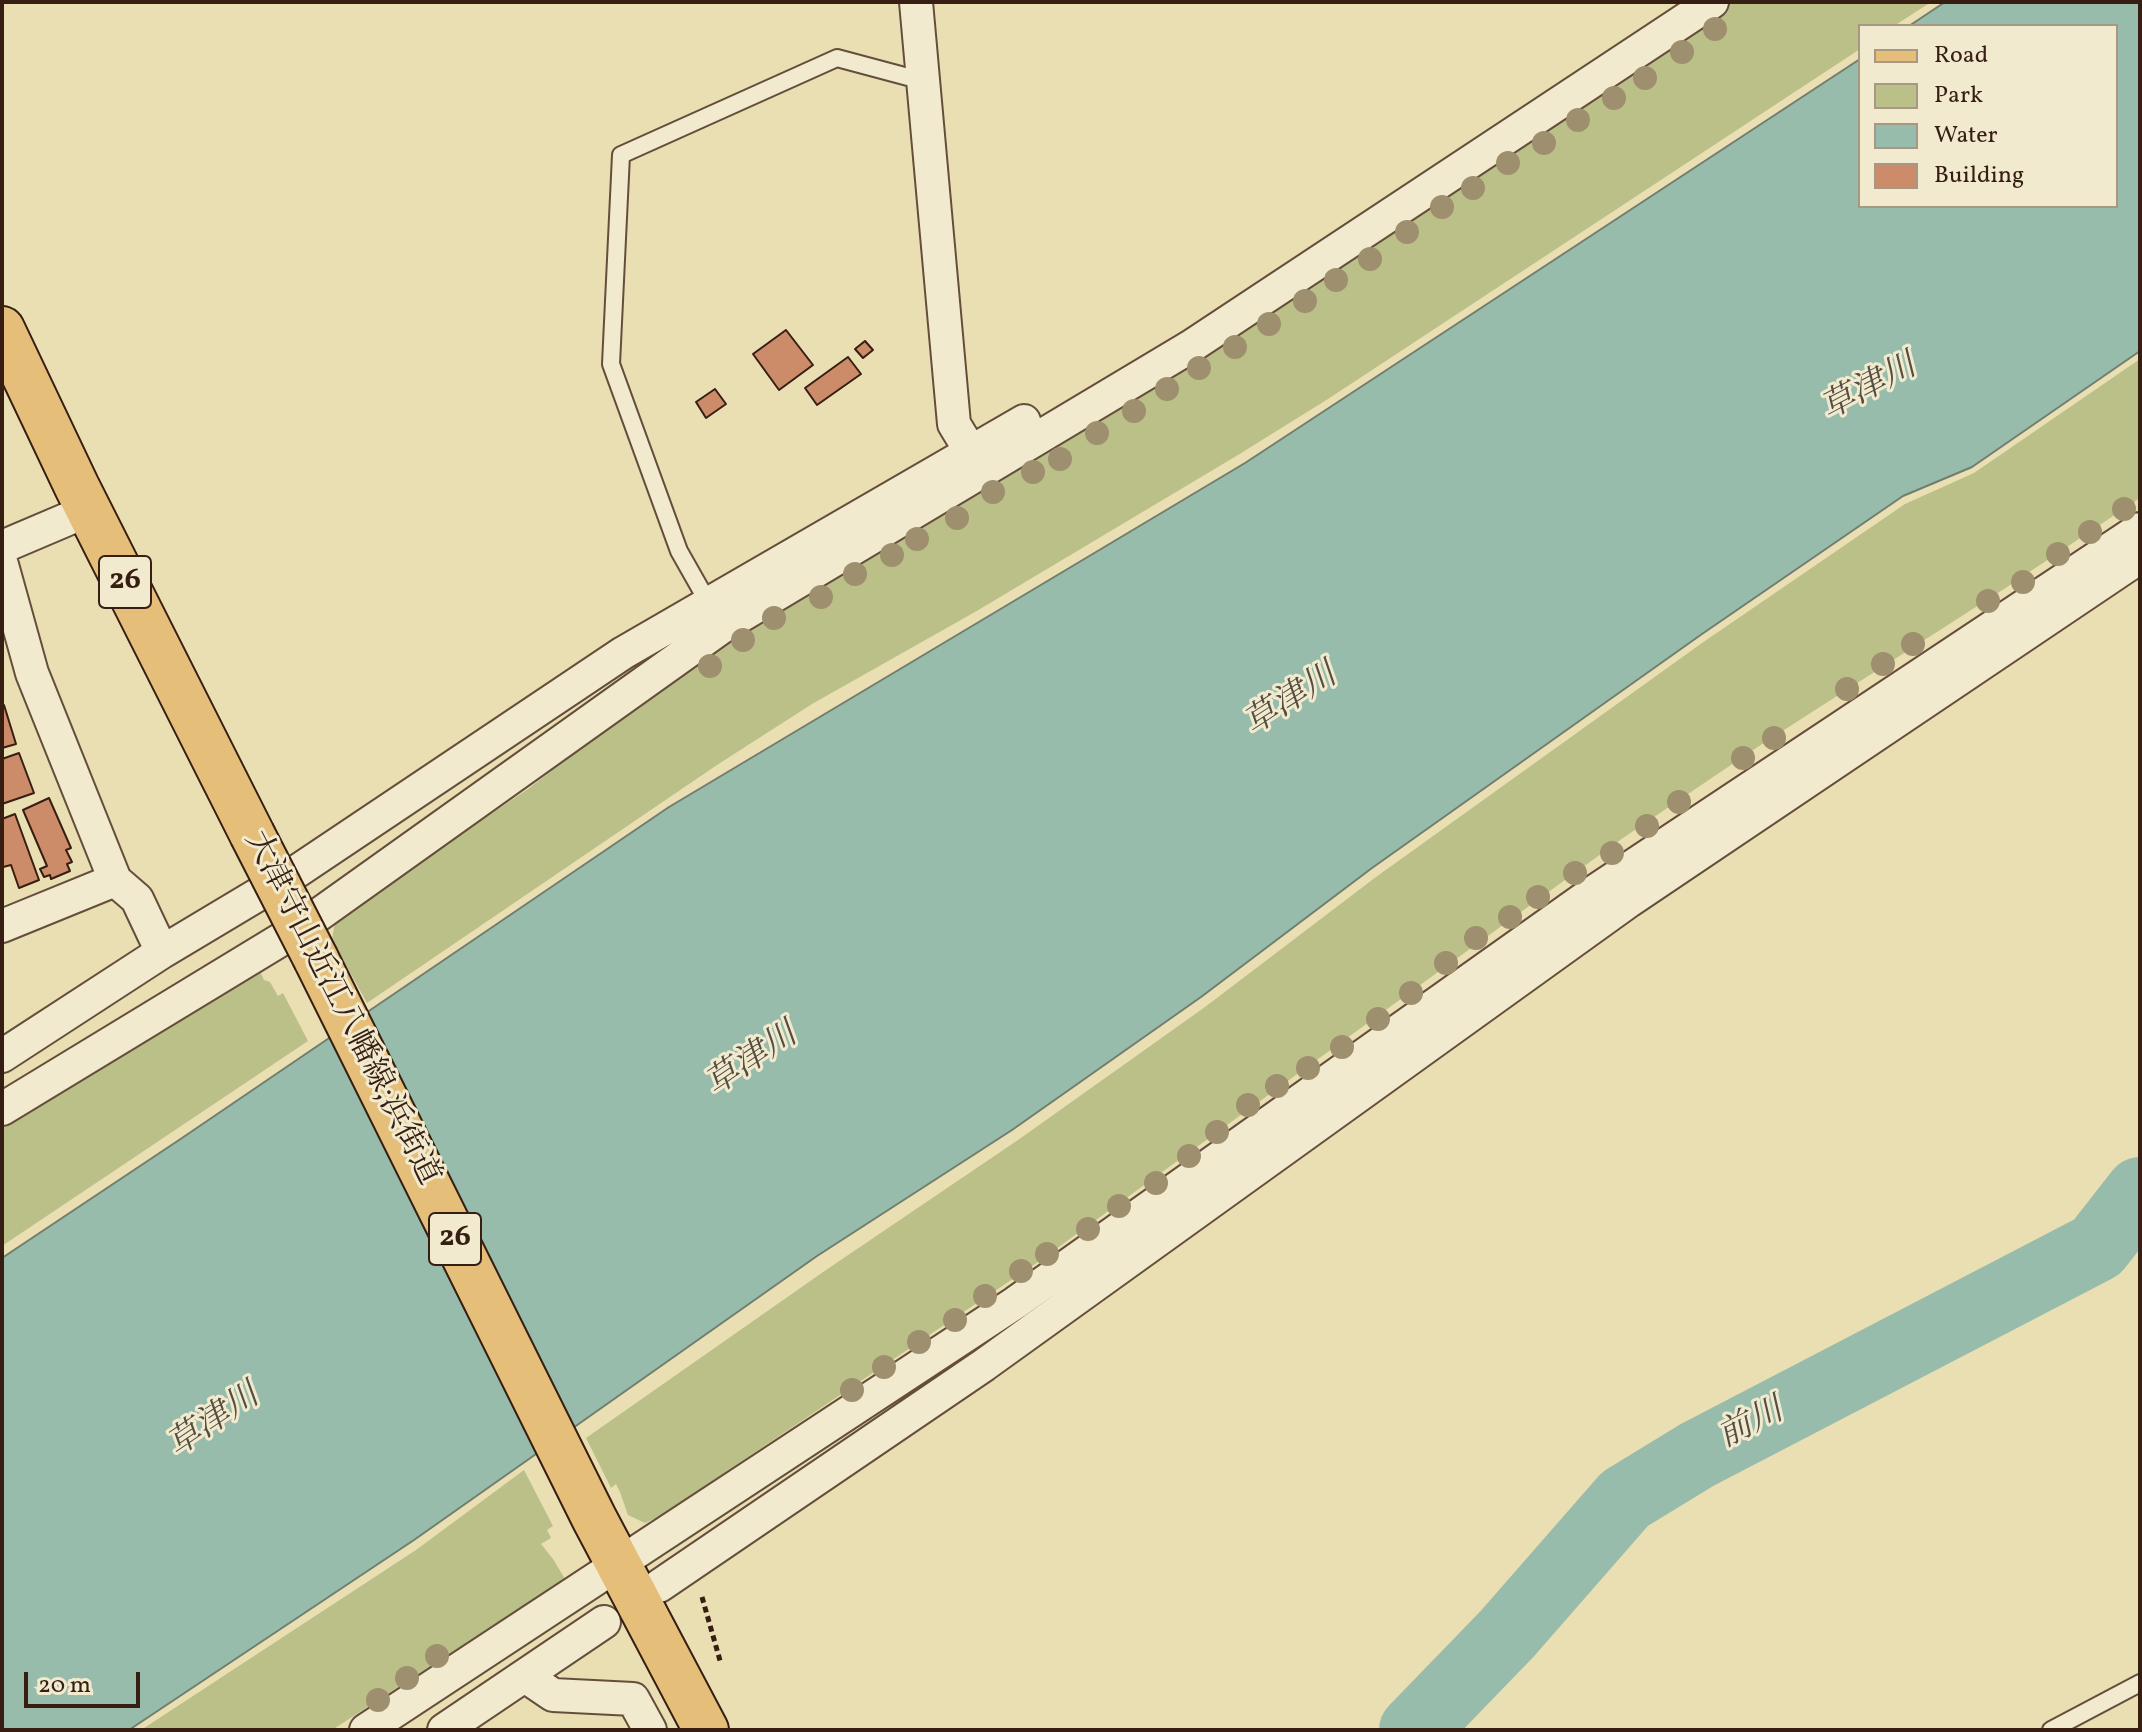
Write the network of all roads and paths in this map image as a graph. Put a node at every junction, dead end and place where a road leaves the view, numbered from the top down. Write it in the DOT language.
graph roads {
  1 [pos="916,2"];
  2 [pos="1671,2"];
  3 [pos="1712,2"];
  4 [pos="923,81"];
  5 [pos="2,329"];
  6 [pos="971,452"];
  7 [pos="89,510"];
  8 [pos="2140,529"];
  9 [pos="2,547"];
  10 [pos="2140,557"];
  11 [pos="2,565"];
  12 [pos="702,608"];
  13 [pos="115,880"];
  14 [pos="309,909"];
  15 [pos="2,926"];
  16 [pos="162,952"];
  17 [pos="2,1056"];
  18 [pos="2,1085"];
  19 [pos="1341,1090"];
  20 [pos="2,1109"];
  21 [pos="1157,1221"];
  22 [pos="618,1564"];
  23 [pos="659,1586"];
  24 [pos="604,1622"];
  25 [pos="525,1676"];
  26 [pos="2140,1683"];
  27 [pos="366,1730"];
  28 [pos="444,1730"];
  29 [pos="650,1730"];
  30 [pos="705,1730"];
  31 [pos="2051,1730"];
  1 -- 4 [label="street"];
  2 -- 6 [label="street"];
  3 -- 14 [label="street"];
  4 -- 6 [label="street"];
  4 -- 12 [label="lane"];
  5 -- 7 [label="main road, 大津守山近江八幡線;浜街道 / 26"];
  6 -- 12 [label="street"];
  7 -- 9 [label="street"];
  7 -- 14 [label="main road, 大津守山近江八幡線;浜街道 / 26, bridge"];
  8 -- 19 [label="street"];
  10 -- 19 [label="street"];
  11 -- 13 [label="street"];
  12 -- 14 [label="street"];
  12 -- 16 [label="street"];
  13 -- 15 [label="street"];
  13 -- 16 [label="street"];
  14 -- 18 [label="street"];
  14 -- 20 [label="street"];
  14 -- 22 [label="main road, 大津守山近江八幡線;浜街道 / 26, bridge"];
  16 -- 17 [label="street"];
  19 -- 21 [label="street"];
  21 -- 22 [label="street"];
  21 -- 23 [label="street"];
  22 -- 27 [label="street"];
  22 -- 30 [label="main road, 大津守山近江八幡線;浜街道 / 26"];
  24 -- 25 [label="street"];
  25 -- 28 [label="street"];
  25 -- 29 [label="street"];
  26 -- 31 [label="lane"];
}
